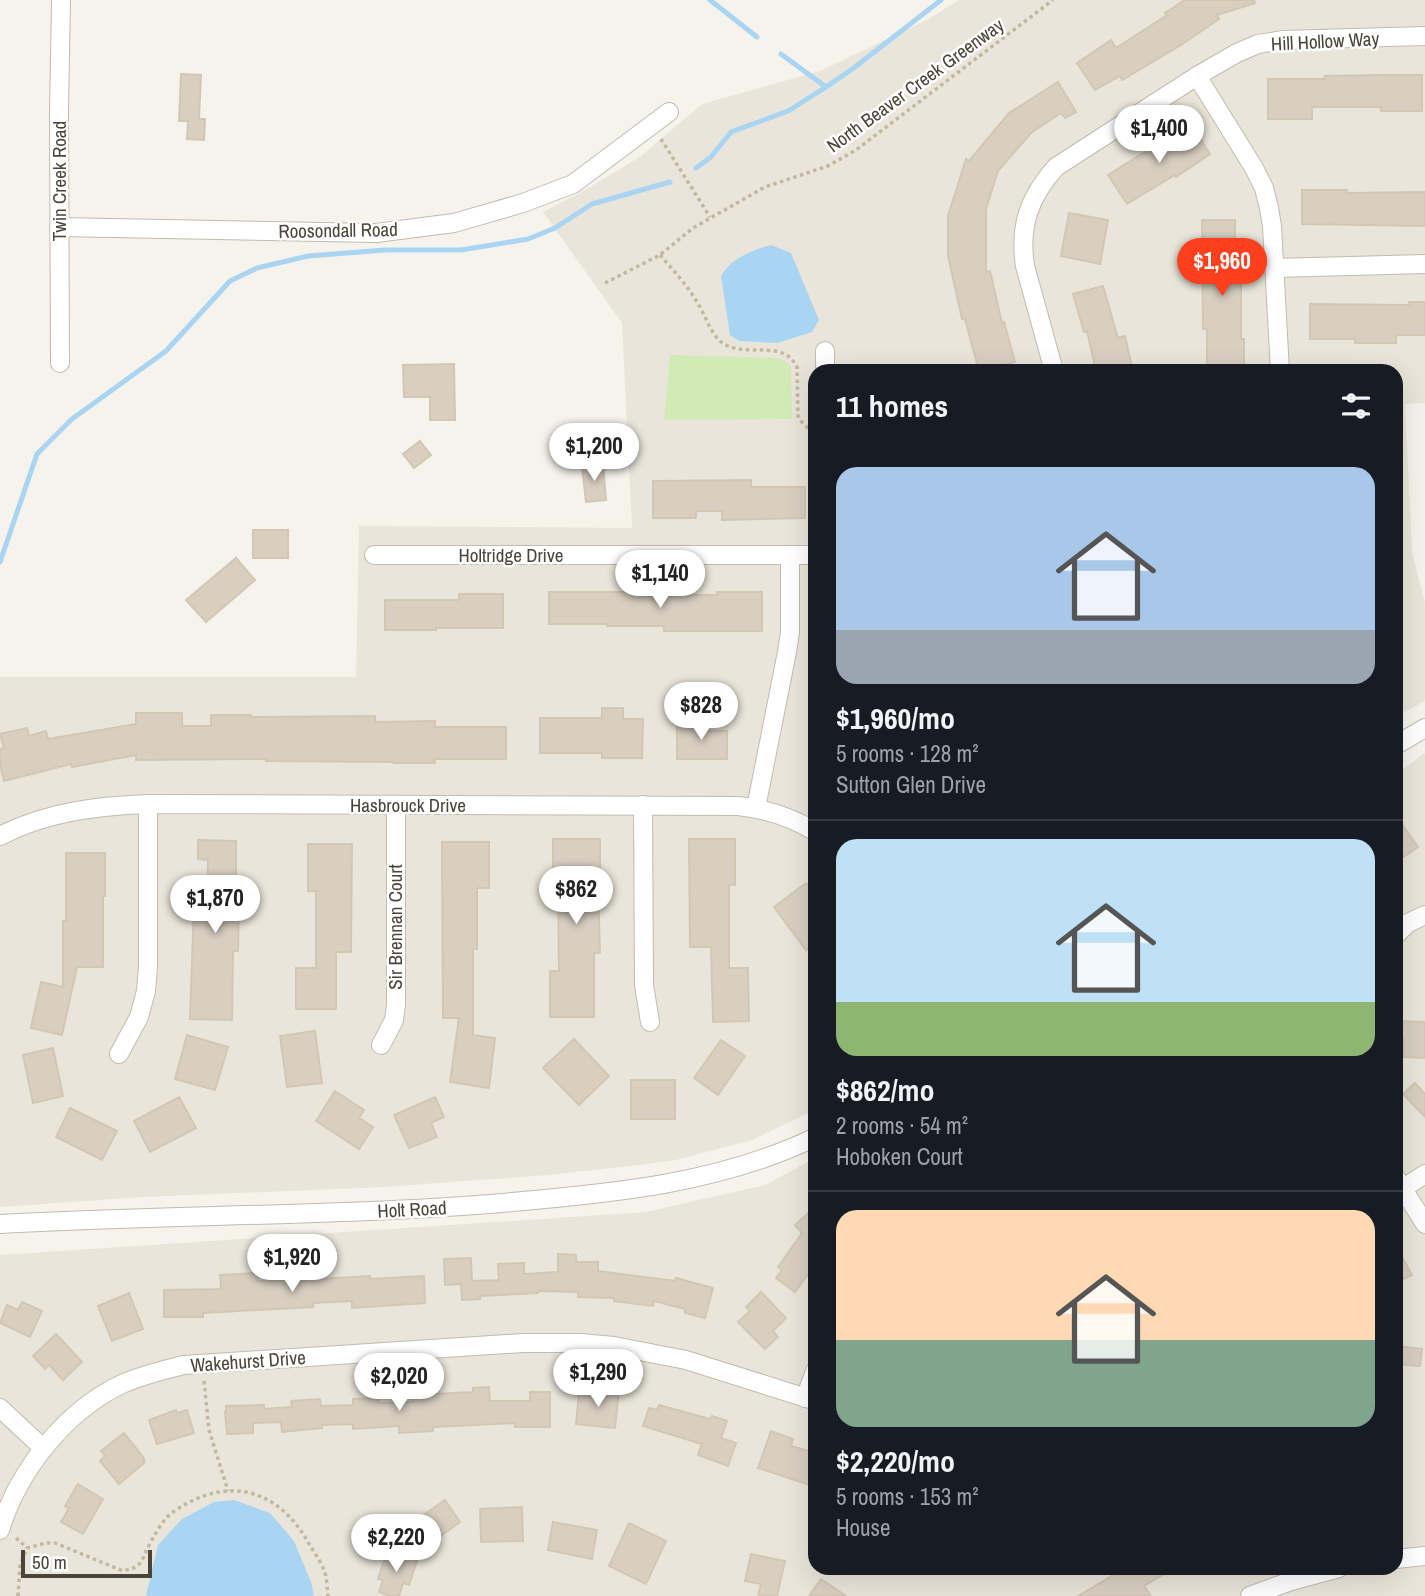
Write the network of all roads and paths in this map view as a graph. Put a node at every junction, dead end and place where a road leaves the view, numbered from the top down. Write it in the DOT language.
graph roads {
  1 [pos="61,0"];
  2 [pos="1053,0"];
  3 [pos="1425,36"];
  4 [pos="1197,76"];
  5 [pos="669,111"];
  6 [pos="652,126"];
  7 [pos="710,217"];
  8 [pos="59,226"];
  9 [pos="660,255"];
  10 [pos="1425,264"];
  11 [pos="1275,268"];
  12 [pos="605,283"];
  13 [pos="825,351"];
  14 [pos="60,363"];
  15 [pos="825,364"];
  16 [pos="1052,364"];
  17 [pos="1280,364"];
  18 [pos="808,428"];
  19 [pos="374,555"];
  20 [pos="790,555"];
  21 [pos="808,555"];
  22 [pos="1425,728"];
  23 [pos="1403,741"];
  24 [pos="148,803"];
  25 [pos="643,805"];
  26 [pos="396,806"];
  27 [pos="756,808"];
  28 [pos="808,828"];
  29 [pos="0,836"];
  30 [pos="1425,915"];
  31 [pos="1403,928"];
  32 [pos="650,1022"];
  33 [pos="381,1045"];
  34 [pos="119,1054"];
  35 [pos="808,1141"];
  36 [pos="1425,1174"];
  37 [pos="1403,1185"];
  38 [pos="1403,1193"];
  39 [pos="0,1224"];
  40 [pos="1425,1224"];
  41 [pos="202,1363"];
  42 [pos="808,1398"];
  43 [pos="0,1408"];
  44 [pos="43,1448"];
  45 [pos="228,1491"];
  46 [pos="0,1530"];
  47 [pos="1425,1556"];
  48 [pos="1403,1558"];
  49 [pos="1313,1575"];
  50 [pos="18,1596"];
  51 [pos="328,1596"];
  52 [pos="1250,1596"];
  1 -- 8 [label="street, Twin Creek Road"];
  2 -- 7 [label="path, North Beaver Creek Greenway"];
  3 -- 4 [label="street, Hill Hollow Way"];
  4 -- 11 [label="street"];
  4 -- 16 [label="street, Hill Hollow Way"];
  5 -- 6 [label="street, Roosondall Road"];
  6 -- 7 [label="path"];
  6 -- 8 [label="street, Roosondall Road"];
  7 -- 9 [label="path, North Beaver Creek Greenway"];
  8 -- 14 [label="street, Twin Creek Road"];
  9 -- 12 [label="path, North Beaver Creek Greenway"];
  9 -- 18 [label="path"];
  10 -- 11 [label="street"];
  11 -- 17 [label="street"];
  13 -- 15 [label="street"];
  19 -- 20 [label="street, Holtridge Drive"];
  20 -- 21 [label="street, Holtridge Drive"];
  20 -- 27 [label="street"];
  22 -- 23 [label="street"];
  24 -- 26 [label="street, Hasbrouck Drive"];
  24 -- 29 [label="street, Hasbrouck Drive"];
  24 -- 34 [label="street"];
  25 -- 26 [label="street, Hasbrouck Drive"];
  25 -- 27 [label="street, Hasbrouck Drive"];
  25 -- 32 [label="street"];
  26 -- 33 [label="street, Sir Brennan Court"];
  27 -- 28 [label="street, Hasbrouck Drive"];
  30 -- 31 [label="street"];
  35 -- 39 [label="street, Holt Road"];
  36 -- 37 [label="street"];
  38 -- 40 [label="street"];
  41 -- 42 [label="street, Wakehurst Drive"];
  41 -- 44 [label="street, Wakehurst Drive"];
  41 -- 45 [label="path"];
  43 -- 44 [label="street"];
  44 -- 46 [label="street, Wakehurst Drive"];
  45 -- 50 [label="path"];
  45 -- 51 [label="path"];
  47 -- 48 [label="street"];
  49 -- 52 [label="street"];
}
